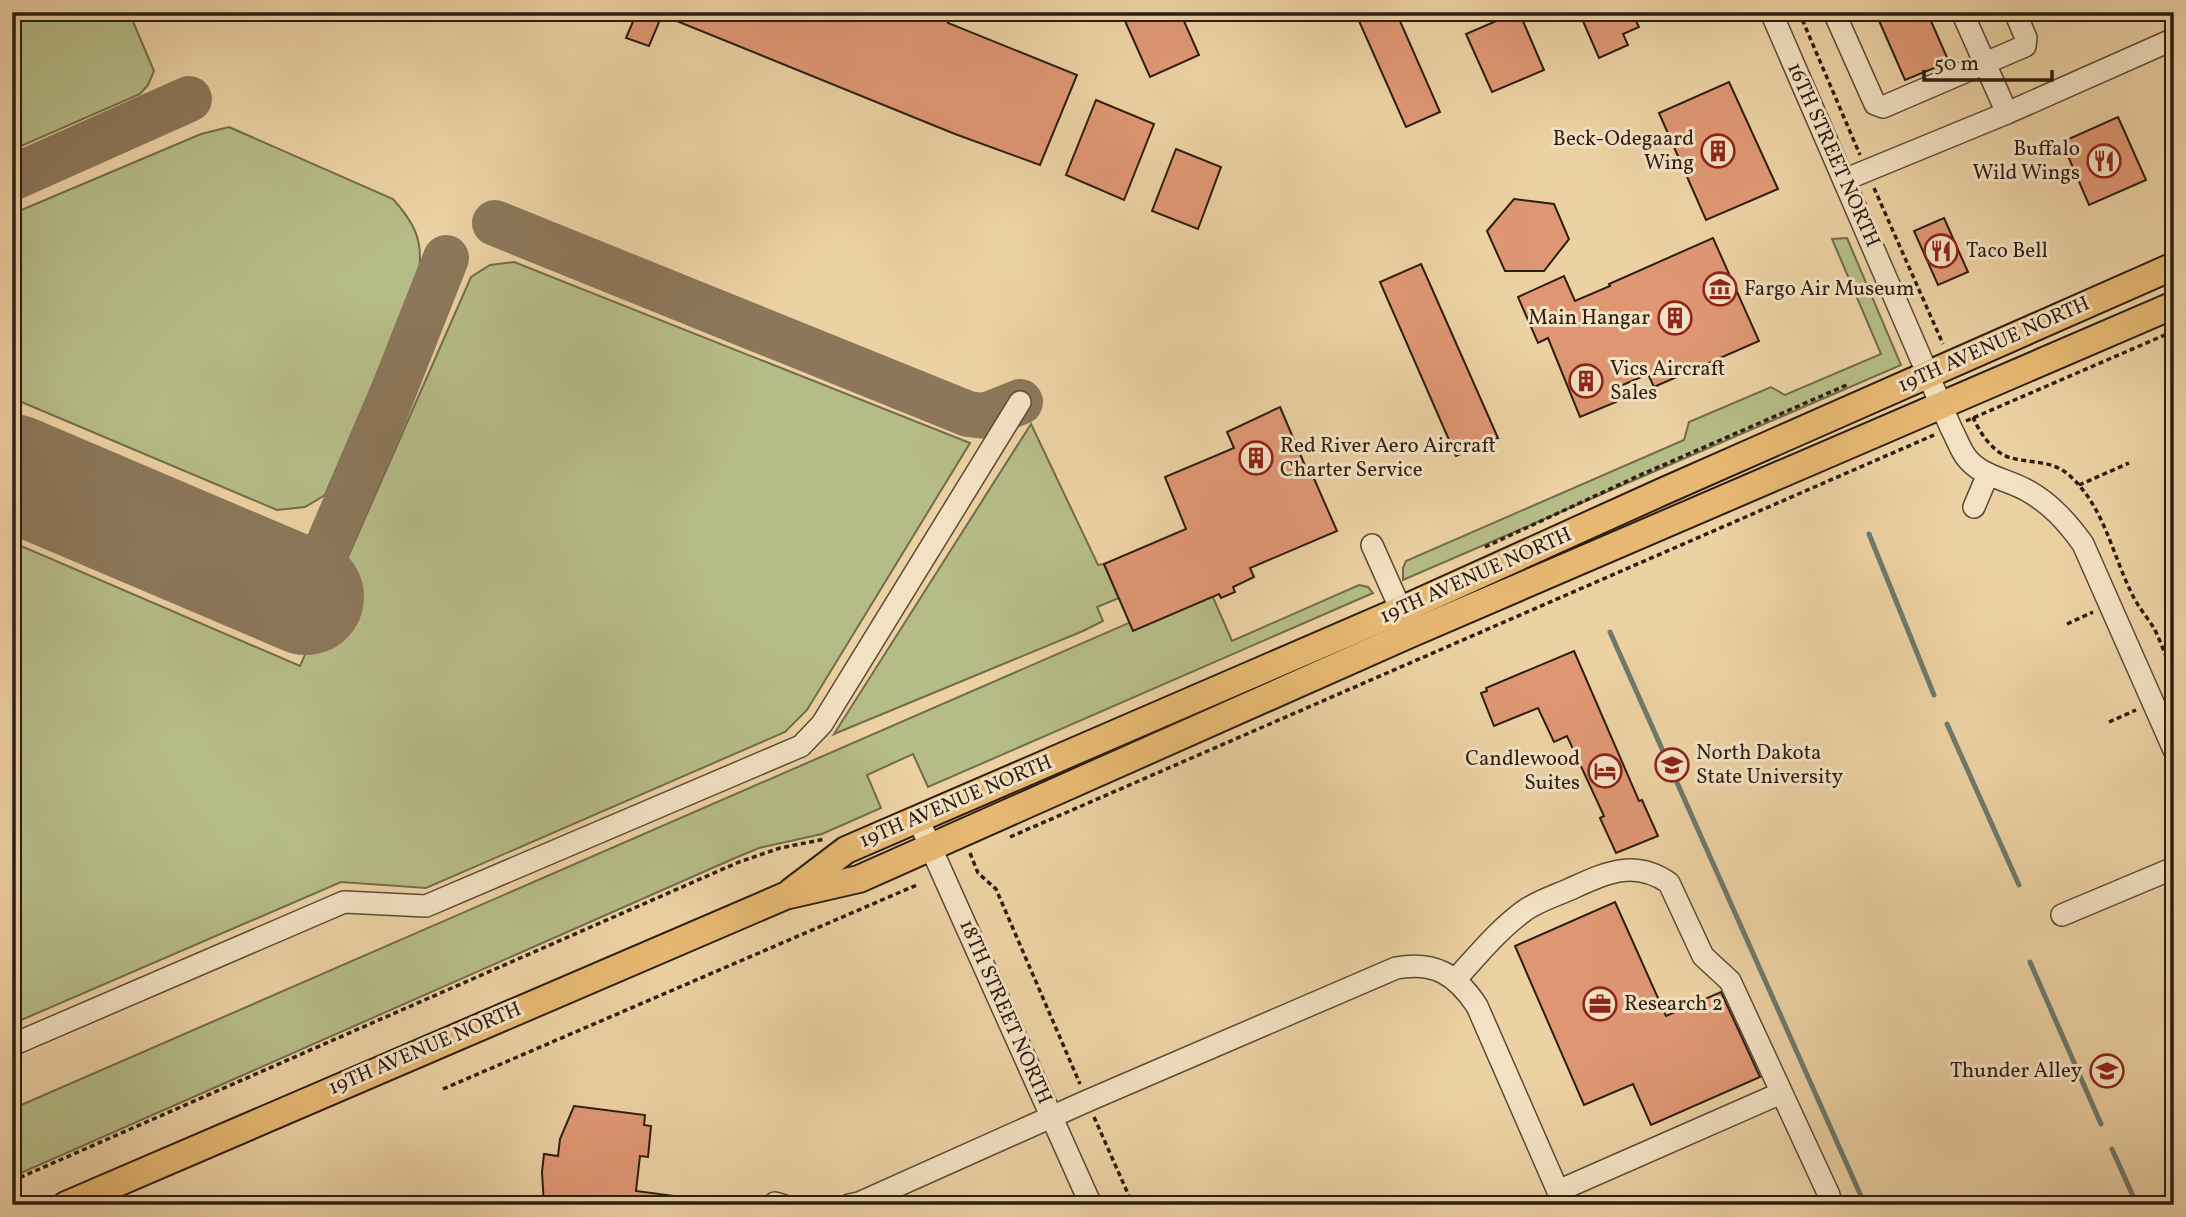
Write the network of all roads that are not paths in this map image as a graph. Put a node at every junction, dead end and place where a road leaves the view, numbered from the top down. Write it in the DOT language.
graph roads {
  1 [pos="1835,12"];
  2 [pos="1962,12"];
  3 [pos="2015,12"];
  4 [pos="1774,13"];
  5 [pos="2174,39"];
  6 [pos="1985,63"];
  7 [pos="2007,113"];
  8 [pos="1844,180"];
  9 [pos="2174,266"];
  10 [pos="2174,305"];
  11 [pos="1929,374"];
  12 [pos="1020,402"];
  13 [pos="1947,416"];
  14 [pos="1988,474"];
  15 [pos="1974,507"];
  16 [pos="1372,545"];
  17 [pos="1401,610"];
  18 [pos="2174,750"];
  19 [pos="918,819"];
  20 [pos="930,846"];
  21 [pos="2174,868"];
  22 [pos="785,896"];
  23 [pos="2062,915"];
  24 [pos="1455,980"];
  25 [pos="12,1045"];
  26 [pos="1781,1093"];
  27 [pos="1052,1116"];
  28 [pos="1561,1198"];
  29 [pos="854,1204"];
  30 [pos="66,1205"];
  31 [pos="1091,1205"];
  32 [pos="1831,1205"];
  1 -- 6 [label="street"];
  2 -- 6 [label="street"];
  3 -- 6 [label="street"];
  4 -- 8 [label="street, 16TH STREET NORTH"];
  5 -- 7 [label="street"];
  6 -- 7 [label="street"];
  7 -- 8 [label="street"];
  8 -- 11 [label="street, 16TH STREET NORTH"];
  9 -- 11 [label="main road, 19TH AVENUE NORTH"];
  10 -- 13 [label="main road, 19TH AVENUE NORTH"];
  11 -- 13 [label="street, 16TH STREET NORTH"];
  11 -- 17 [label="main road, 19TH AVENUE NORTH"];
  12 -- 25 [label="street"];
  13 -- 14 [label="street, 16TH STREET NORTH"];
  13 -- 20 [label="main road, 19TH AVENUE NORTH"];
  14 -- 15 [label="street"];
  14 -- 18 [label="street"];
  16 -- 17 [label="street"];
  17 -- 19 [label="main road, 19TH AVENUE NORTH"];
  19 -- 20 [label="street, 18TH STREET NORTH"];
  19 -- 22 [label="main road, 19TH AVENUE NORTH"];
  20 -- 22 [label="main road, 19TH AVENUE NORTH"];
  20 -- 27 [label="street, 18TH STREET NORTH"];
  21 -- 23 [label="street"];
  22 -- 30 [label="main road, 19TH AVENUE NORTH"];
  24 -- 26 [label="street"];
  24 -- 27 [label="street"];
  24 -- 28 [label="street"];
  26 -- 28 [label="street"];
  26 -- 32 [label="street"];
  27 -- 29 [label="street"];
  27 -- 31 [label="street, 18TH STREET NORTH"];
}
